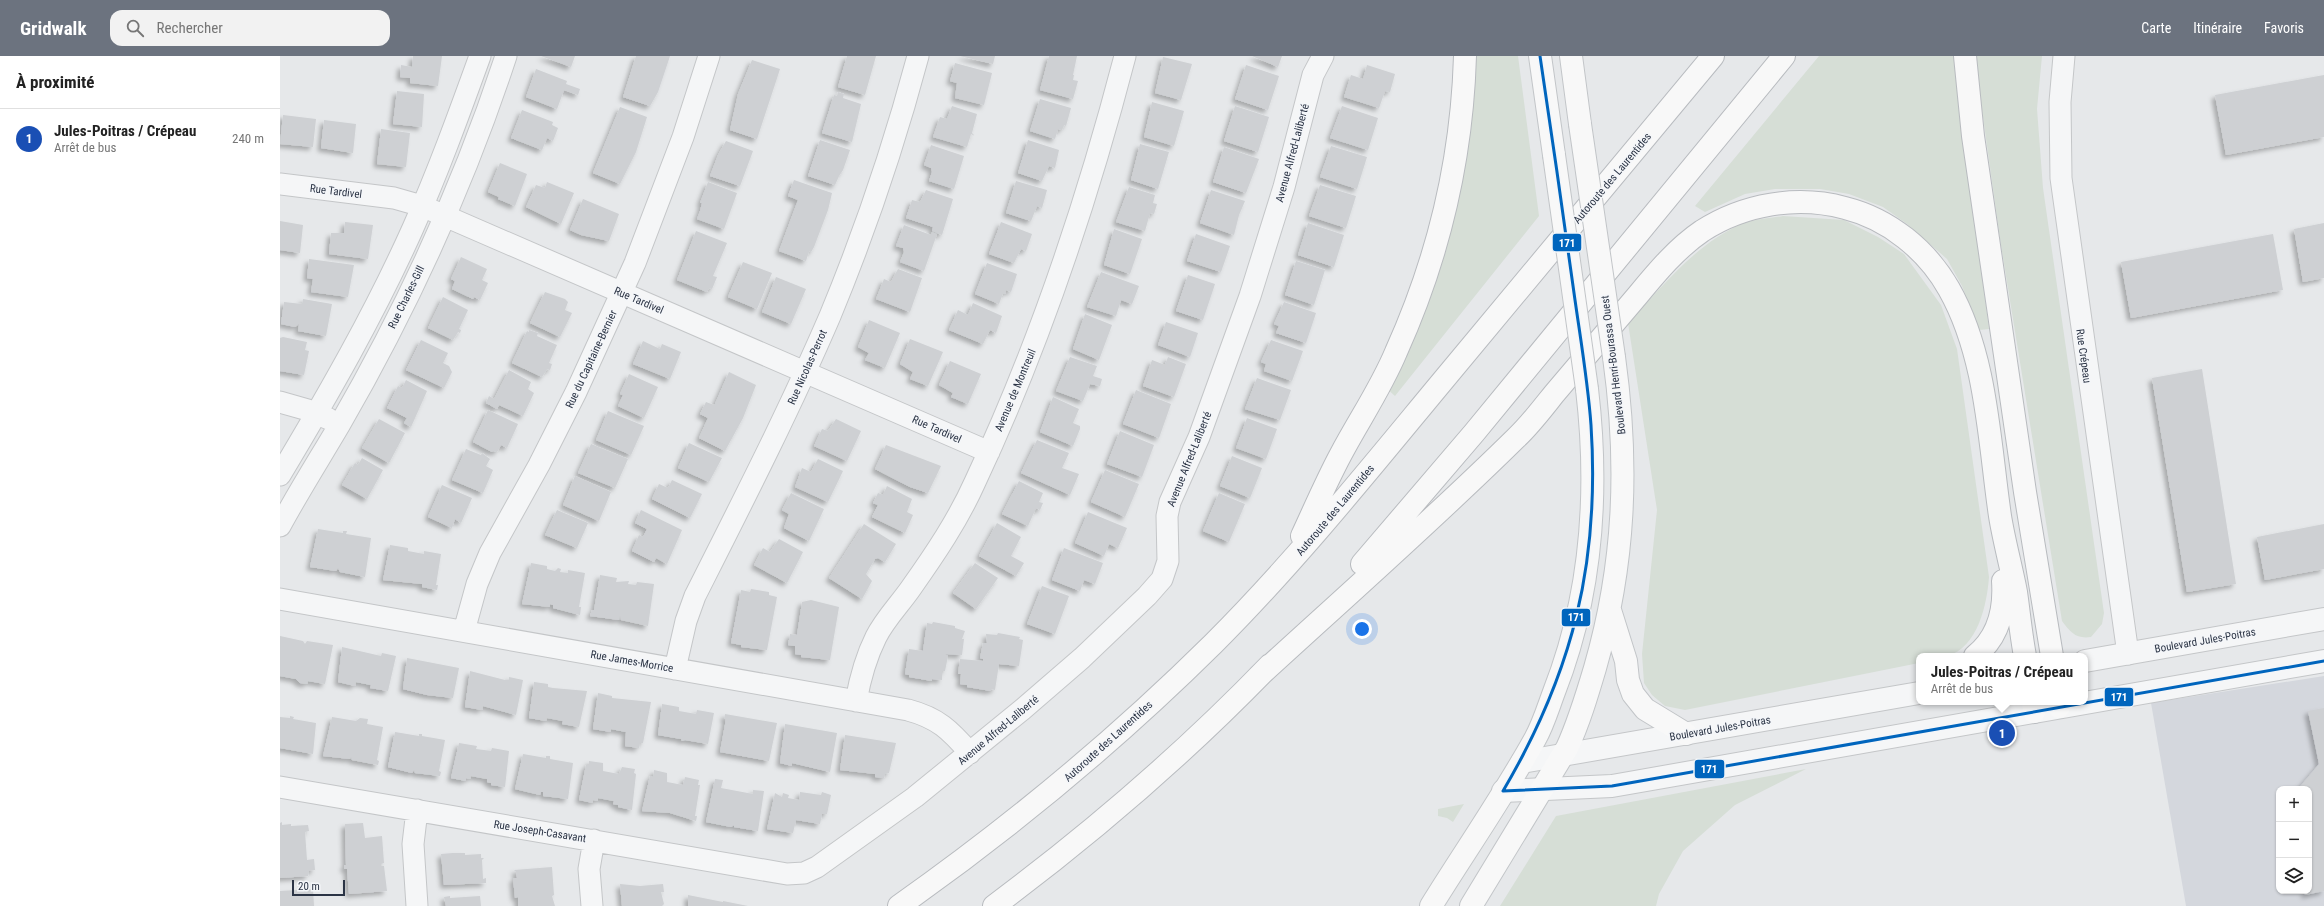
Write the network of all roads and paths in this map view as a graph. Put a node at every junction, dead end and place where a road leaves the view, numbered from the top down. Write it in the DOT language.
graph roads {
  1 [pos="480,56"];
  2 [pos="506,56"];
  3 [pos="709,56"];
  4 [pos="918,56"];
  5 [pos="1125,56"];
  6 [pos="1323,56"];
  7 [pos="1465,56"];
  8 [pos="1540,56"];
  9 [pos="1571,56"];
  10 [pos="1714,56"];
  11 [pos="1784,56"];
  12 [pos="1965,56"];
  13 [pos="2064,56"];
  14 [pos="280,184"];
  15 [pos="422,206"];
  16 [pos="445,216"];
  17 [pos="622,292"];
  18 [pos="805,371"];
  19 [pos="280,402"];
  20 [pos="317,413"];
  21 [pos="340,424"];
  22 [pos="989,452"];
  23 [pos="280,475"];
  24 [pos="2000,520"];
  25 [pos="280,526"];
  26 [pos="1290,562"];
  27 [pos="280,599"];
  28 [pos="1610,609"];
  29 [pos="2324,619"];
  30 [pos="464,631"];
  31 [pos="1978,653"];
  32 [pos="2025,653"];
  33 [pos="2052,653"];
  34 [pos="2128,654"];
  35 [pos="2324,660"];
  36 [pos="2088,661"];
  37 [pos="675,669"];
  38 [pos="1259,676"];
  39 [pos="1916,694"];
  40 [pos="2088,699"];
  41 [pos="856,701"];
  42 [pos="2051,705"];
  43 [pos="2034,707"];
  44 [pos="1686,734"];
  45 [pos="970,753"];
  46 [pos="1562,756"];
  47 [pos="1522,762"];
  48 [pos="280,787"];
  49 [pos="1543,790"];
  50 [pos="1504,791"];
  51 [pos="417,810"];
  52 [pos="594,840"];
  53 [pos="799,874"];
  54 [pos="417,906"];
  55 [pos="592,906"];
  56 [pos="899,906"];
  57 [pos="994,906"];
  58 [pos="1431,906"];
  59 [pos="1470,906"];
  1 -- 15 [label="street"];
  2 -- 16 [label="street, Rue Charles-Gill"];
  3 -- 17 [label="street, Rue du Capitaine-Bernier"];
  4 -- 18 [label="street, Rue Nicolas-Perrot"];
  5 -- 22 [label="street, Avenue de Montreuil"];
  6 -- 45 [label="street, Avenue Alfred-Laliberté"];
  7 -- 26 [label="main road"];
  8 -- 47 [label="main road, bridge"];
  9 -- 28 [label="main road, Boulevard Henri-Bourassa Ouest, bridge"];
  10 -- 26 [label="main road, Autoroute des Laurentides"];
  11 -- 38 [label="main road"];
  12 -- 33 [label="main road"];
  13 -- 34 [label="street, Rue Crépeau"];
  14 -- 15 [label="street, Rue Tardivel"];
  15 -- 16 [label="street, Rue Tardivel"];
  15 -- 20 [label="street"];
  16 -- 17 [label="street, Rue Tardivel"];
  16 -- 21 [label="street, Rue Charles-Gill"];
  17 -- 18 [label="street, Rue Tardivel"];
  17 -- 30 [label="street, Rue du Capitaine-Bernier"];
  18 -- 22 [label="street, Rue Tardivel"];
  18 -- 37 [label="street, Rue Nicolas-Perrot"];
  19 -- 20 [label="street"];
  20 -- 21 [label="street"];
  20 -- 23 [label="street"];
  21 -- 25 [label="street, Rue Charles-Gill"];
  22 -- 41 [label="street, Avenue de Montreuil"];
  24 -- 31 [label="main road"];
  24 -- 32 [label="main road"];
  24 -- 38 [label="main road"];
  26 -- 56 [label="main road, Autoroute des Laurentides"];
  27 -- 30 [label="street, Rue James-Morrice"];
  28 -- 44 [label="main road"];
  28 -- 46 [label="main road, Boulevard Henri-Bourassa Ouest"];
  29 -- 34 [label="street, Boulevard Jules-Poitras"];
  30 -- 37 [label="street, Rue James-Morrice"];
  34 -- 36 [label="street, Boulevard Jules-Poitras"];
  35 -- 40 [label="street"];
  37 -- 41 [label="street, Rue James-Morrice"];
  38 -- 57 [label="main road"];
  39 -- 44 [label="street, Boulevard Jules-Poitras"];
  41 -- 45 [label="street, Rue James-Morrice"];
  42 -- 43 [label="street"];
  43 -- 49 [label="street"];
  44 -- 46 [label="street, Boulevard Jules-Poitras"];
  45 -- 53 [label="street, Avenue Alfred-Laliberté"];
  46 -- 47 [label="street, Boulevard Jules-Poitras"];
  46 -- 49 [label="main road, Boulevard Henri-Bourassa Ouest"];
  47 -- 50 [label="main road"];
  48 -- 51 [label="street, Rue Joseph-Casavant"];
  49 -- 50 [label="street"];
  49 -- 59 [label="main road, Boulevard Henri-Bourassa Ouest"];
  50 -- 58 [label="main road"];
  51 -- 52 [label="street, Rue Joseph-Casavant"];
  51 -- 54 [label="street"];
  52 -- 53 [label="street, Rue Joseph-Casavant"];
  52 -- 55 [label="street"];
}
